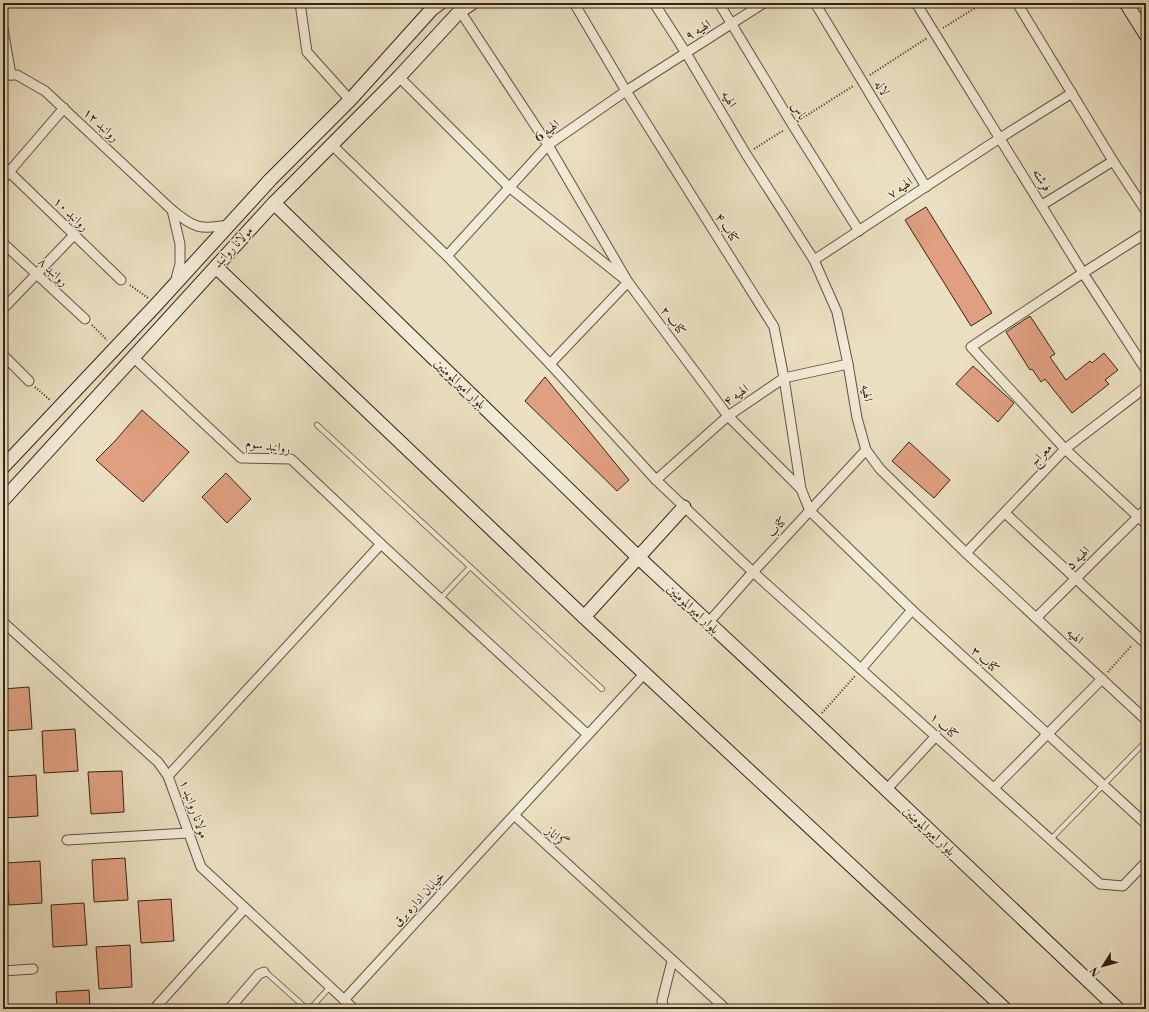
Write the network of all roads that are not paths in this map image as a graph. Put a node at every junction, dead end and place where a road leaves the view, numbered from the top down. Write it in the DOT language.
graph roads {
  1 [pos="300,3"];
  2 [pos="440,3"];
  3 [pos="472,3"];
  4 [pos="574,3"];
  5 [pos="654,3"];
  6 [pos="719,3"];
  7 [pos="764,3"];
  8 [pos="815,3"];
  9 [pos="916,3"];
  10 [pos="1017,3"];
  11 [pos="1126,3"];
  12 [pos="460,11"];
  13 [pos="732,24"];
  14 [pos="3,29"];
  15 [pos="1146,35"];
  16 [pos="686,53"];
  17 [pos="7,75"];
  18 [pos="398,77"];
  19 [pos="626,91"];
  20 [pos="1072,93"];
  21 [pos="350,100"];
  22 [pos="64,108"];
  23 [pos="1000,138"];
  24 [pos="332,145"];
  25 [pos="548,145"];
  26 [pos="1113,161"];
  27 [pos="5,172"];
  28 [pos="509,187"];
  29 [pos="926,187"];
  30 [pos="274,203"];
  31 [pos="1042,205"];
  32 [pos="172,210"];
  33 [pos="1146,211"];
  34 [pos="228,225"];
  35 [pos="859,231"];
  36 [pos="1146,233"];
  37 [pos="74,235"];
  38 [pos="242,238"];
  39 [pos="3,243"];
  40 [pos="447,256"];
  41 [pos="814,260"];
  42 [pos="216,267"];
  43 [pos="1083,273"];
  44 [pos="36,274"];
  45 [pos="121,280"];
  46 [pos="628,282"];
  47 [pos="175,283"];
  48 [pos="188,296"];
  49 [pos="3,309"];
  50 [pos="85,319"];
  51 [pos="3,355"];
  52 [pos="133,357"];
  53 [pos="550,364"];
  54 [pos="848,364"];
  55 [pos="1146,370"];
  56 [pos="784,378"];
  57 [pos="29,381"];
  58 [pos="1146,387"];
  59 [pos="58,408"];
  60 [pos="728,416"];
  61 [pos="73,423"];
  62 [pos="317,425"];
  63 [pos="1065,448"];
  64 [pos="866,450"];
  65 [pos="6,462"];
  66 [pos="656,480"];
  67 [pos="801,489"];
  68 [pos="3,500"];
  69 [pos="684,507"];
  70 [pos="1146,509"];
  71 [pos="810,510"];
  72 [pos="1005,513"];
  73 [pos="1138,517"];
  74 [pos="1146,524"];
  75 [pos="381,544"];
  76 [pos="966,553"];
  77 [pos="639,558"];
  78 [pos="470,567"];
  79 [pos="753,572"];
  80 [pos="1076,578"];
  81 [pos="440,599"];
  82 [pos="912,610"];
  83 [pos="584,616"];
  84 [pos="1036,618"];
  85 [pos="3,622"];
  86 [pos="708,623"];
  87 [pos="1146,644"];
  88 [pos="861,669"];
  89 [pos="645,673"];
  90 [pos="1102,679"];
  91 [pos="602,689"];
  92 [pos="1146,720"];
  93 [pos="587,734"];
  94 [pos="1048,735"];
  95 [pos="936,736"];
  96 [pos="1146,741"];
  97 [pos="168,776"];
  98 [pos="1102,784"];
  99 [pos="994,788"];
  100 [pos="886,790"];
  101 [pos="514,815"];
  102 [pos="1146,824"];
  103 [pos="188,833"];
  104 [pos="1051,839"];
  105 [pos="67,840"];
  106 [pos="1146,862"];
  107 [pos="245,908"];
  108 [pos="672,961"];
  109 [pos="33,969"];
  110 [pos="3,971"];
  111 [pos="264,972"];
  112 [pos="330,987"];
  113 [pos="344,1000"];
  114 [pos="154,1009"];
  115 [pos="228,1009"];
  116 [pos="308,1009"];
  117 [pos="354,1009"];
  118 [pos="664,1009"];
  119 [pos="726,1009"];
  120 [pos="1005,1009"];
  121 [pos="1118,1009"];
  1 -- 21 [label="street"];
  2 -- 21 [label="street, مولانا روانبد"];
  3 -- 12 [label="street, مولانا روانبد"];
  4 -- 19 [label="street, کتاب ۴"];
  5 -- 16 [label="street, الهیه"];
  6 -- 13 [label="street, یاس"];
  7 -- 13 [label="street, الهیه ۹"];
  8 -- 29 [label="street, لاله"];
  9 -- 23 [label="street, فرشته"];
  10 -- 20 [label="street"];
  11 -- 15 [label="street"];
  12 -- 18 [label="street, مولانا روانبد"];
  12 -- 25 [label="street"];
  13 -- 16 [label="street, الهیه ۹"];
  13 -- 35 [label="street, یاس"];
  14 -- 17 [label="street"];
  16 -- 19 [label="street, الهیه 6"];
  16 -- 41 [label="street, الهیه"];
  17 -- 22 [label="street, روانبد ۱۲"];
  18 -- 24 [label="street, مولانا روانبد"];
  18 -- 28 [label="street, کتاب ۲"];
  19 -- 25 [label="street, الهیه 6"];
  19 -- 56 [label="street, کتاب ۴"];
  20 -- 23 [label="street, الهیه ۷"];
  20 -- 26 [label="street"];
  21 -- 34 [label="street, مولانا روانبد"];
  22 -- 27 [label="street"];
  22 -- 32 [label="street, روانبد ۱۲"];
  23 -- 29 [label="street, الهیه ۷"];
  23 -- 31 [label="street, فرشته"];
  24 -- 30 [label="street, مولانا روانبد"];
  24 -- 40 [label="street, کتاب ۱"];
  25 -- 28 [label="street, الهیه 6"];
  25 -- 46 [label="street"];
  26 -- 31 [label="street"];
  26 -- 33 [label="street"];
  27 -- 37 [label="street, روانبد ۱۰"];
  28 -- 40 [label="street, الهیه 6"];
  28 -- 46 [label="street, کتاب ۲"];
  29 -- 35 [label="street, الهیه ۷"];
  30 -- 38 [label="street, مولانا روانبد"];
  30 -- 77 [label="street, بلوار امیرالمومنین"];
  31 -- 43 [label="street, فرشته"];
  32 -- 34 [label="street, روانبد ۱۲"];
  32 -- 47 [label="street"];
  34 -- 38 [label="street"];
  34 -- 47 [label="street, مولانا روانبد"];
  35 -- 41 [label="street, الهیه ۷"];
  36 -- 43 [label="street"];
  37 -- 44 [label="street"];
  37 -- 45 [label="street, روانبد ۱۰"];
  38 -- 42 [label="street, مولانا روانبد"];
  39 -- 44 [label="street, روانبد ۸"];
  40 -- 53 [label="street, کتاب ۱"];
  41 -- 54 [label="street, الهیه"];
  42 -- 48 [label="street, مولانا روانبد"];
  42 -- 83 [label="street"];
  43 -- 55 [label="street, فرشته"];
  43 -- 63 [label="street"];
  44 -- 49 [label="street"];
  44 -- 50 [label="street, روانبد ۸"];
  46 -- 53 [label="street"];
  46 -- 60 [label="street, کتاب ۲"];
  47 -- 48 [label="street"];
  47 -- 59 [label="street, مولانا روانبد"];
  48 -- 52 [label="street, مولانا روانبد"];
  51 -- 57 [label="street"];
  52 -- 61 [label="street, مولانا روانبد"];
  52 -- 75 [label="street, روانبد سوم"];
  53 -- 66 [label="street, کتاب ۱"];
  54 -- 56 [label="street, الهیه ۴"];
  54 -- 64 [label="street, الهیه"];
  56 -- 60 [label="street, الهیه ۴"];
  56 -- 67 [label="street, کتاب ۴"];
  58 -- 63 [label="street, معراج"];
  59 -- 61 [label="street"];
  59 -- 65 [label="street, مولانا روانبد"];
  60 -- 66 [label="street, الهیه ۴"];
  60 -- 67 [label="street, کتاب ۲"];
  61 -- 68 [label="street, مولانا روانبد"];
  62 -- 78 [label="lane"];
  63 -- 72 [label="street, معراج"];
  63 -- 73 [label="street"];
  64 -- 71 [label="street, کتاب"];
  64 -- 76 [label="street, الهیه"];
  66 -- 69 [label="street, کتاب ۱"];
  67 -- 71 [label="street"];
  69 -- 77 [label="street"];
  69 -- 79 [label="street, کتاب ۱"];
  70 -- 73 [label="street, الهیه ۵"];
  71 -- 79 [label="street, کتاب"];
  71 -- 82 [label="street, کتاب ۳"];
  72 -- 76 [label="street, معراج"];
  72 -- 80 [label="street"];
  73 -- 74 [label="street"];
  73 -- 80 [label="street, الهیه ۵"];
  75 -- 81 [label="street, روانبد سوم"];
  75 -- 97 [label="street"];
  76 -- 84 [label="street, الهیه"];
  77 -- 83 [label="street"];
  77 -- 86 [label="street, بلوار امیرالمومنین"];
  78 -- 81 [label="lane"];
  78 -- 91 [label="lane"];
  79 -- 86 [label="street, کتاب"];
  79 -- 88 [label="street, کتاب ۱"];
  80 -- 84 [label="street, الهیه ۵"];
  80 -- 87 [label="street"];
  81 -- 93 [label="street, روانبد سوم"];
  82 -- 88 [label="street"];
  82 -- 94 [label="street, کتاب ۳"];
  83 -- 89 [label="street"];
  84 -- 90 [label="street, الهیه"];
  85 -- 97 [label="street, مولانا روانبد ۱"];
  86 -- 100 [label="street, بلوار امیرالمومنین"];
  88 -- 95 [label="street, کتاب ۱"];
  89 -- 93 [label="street"];
  89 -- 120 [label="street"];
  90 -- 92 [label="street, الهیه"];
  90 -- 94 [label="street"];
  93 -- 101 [label="street"];
  94 -- 98 [label="street, کتاب ۳"];
  94 -- 99 [label="street"];
  95 -- 99 [label="street, کتاب ۱"];
  95 -- 100 [label="street"];
  96 -- 98 [label="lane"];
  97 -- 103 [label="street, مولانا روانبد ۱"];
  98 -- 102 [label="street, کتاب ۳"];
  98 -- 104 [label="lane"];
  99 -- 104 [label="street, کتاب ۱"];
  100 -- 121 [label="street, بلوار امیرالمومنین"];
  101 -- 108 [label="street, گراناز"];
  101 -- 113 [label="street, خیابان اداره برق"];
  103 -- 105 [label="street"];
  103 -- 107 [label="street, مولانا روانبد ۱"];
  104 -- 106 [label="street, کتاب ۱"];
  107 -- 112 [label="street, مولانا روانبد ۱"];
  107 -- 114 [label="street"];
  108 -- 118 [label="street"];
  108 -- 119 [label="street, گراناز"];
  109 -- 110 [label="street"];
  111 -- 115 [label="street"];
  111 -- 116 [label="lane"];
  112 -- 113 [label="street, مولانا روانبد ۱"];
  112 -- 116 [label="lane"];
  113 -- 117 [label="street, مولانا روانبد ۱"];
}
